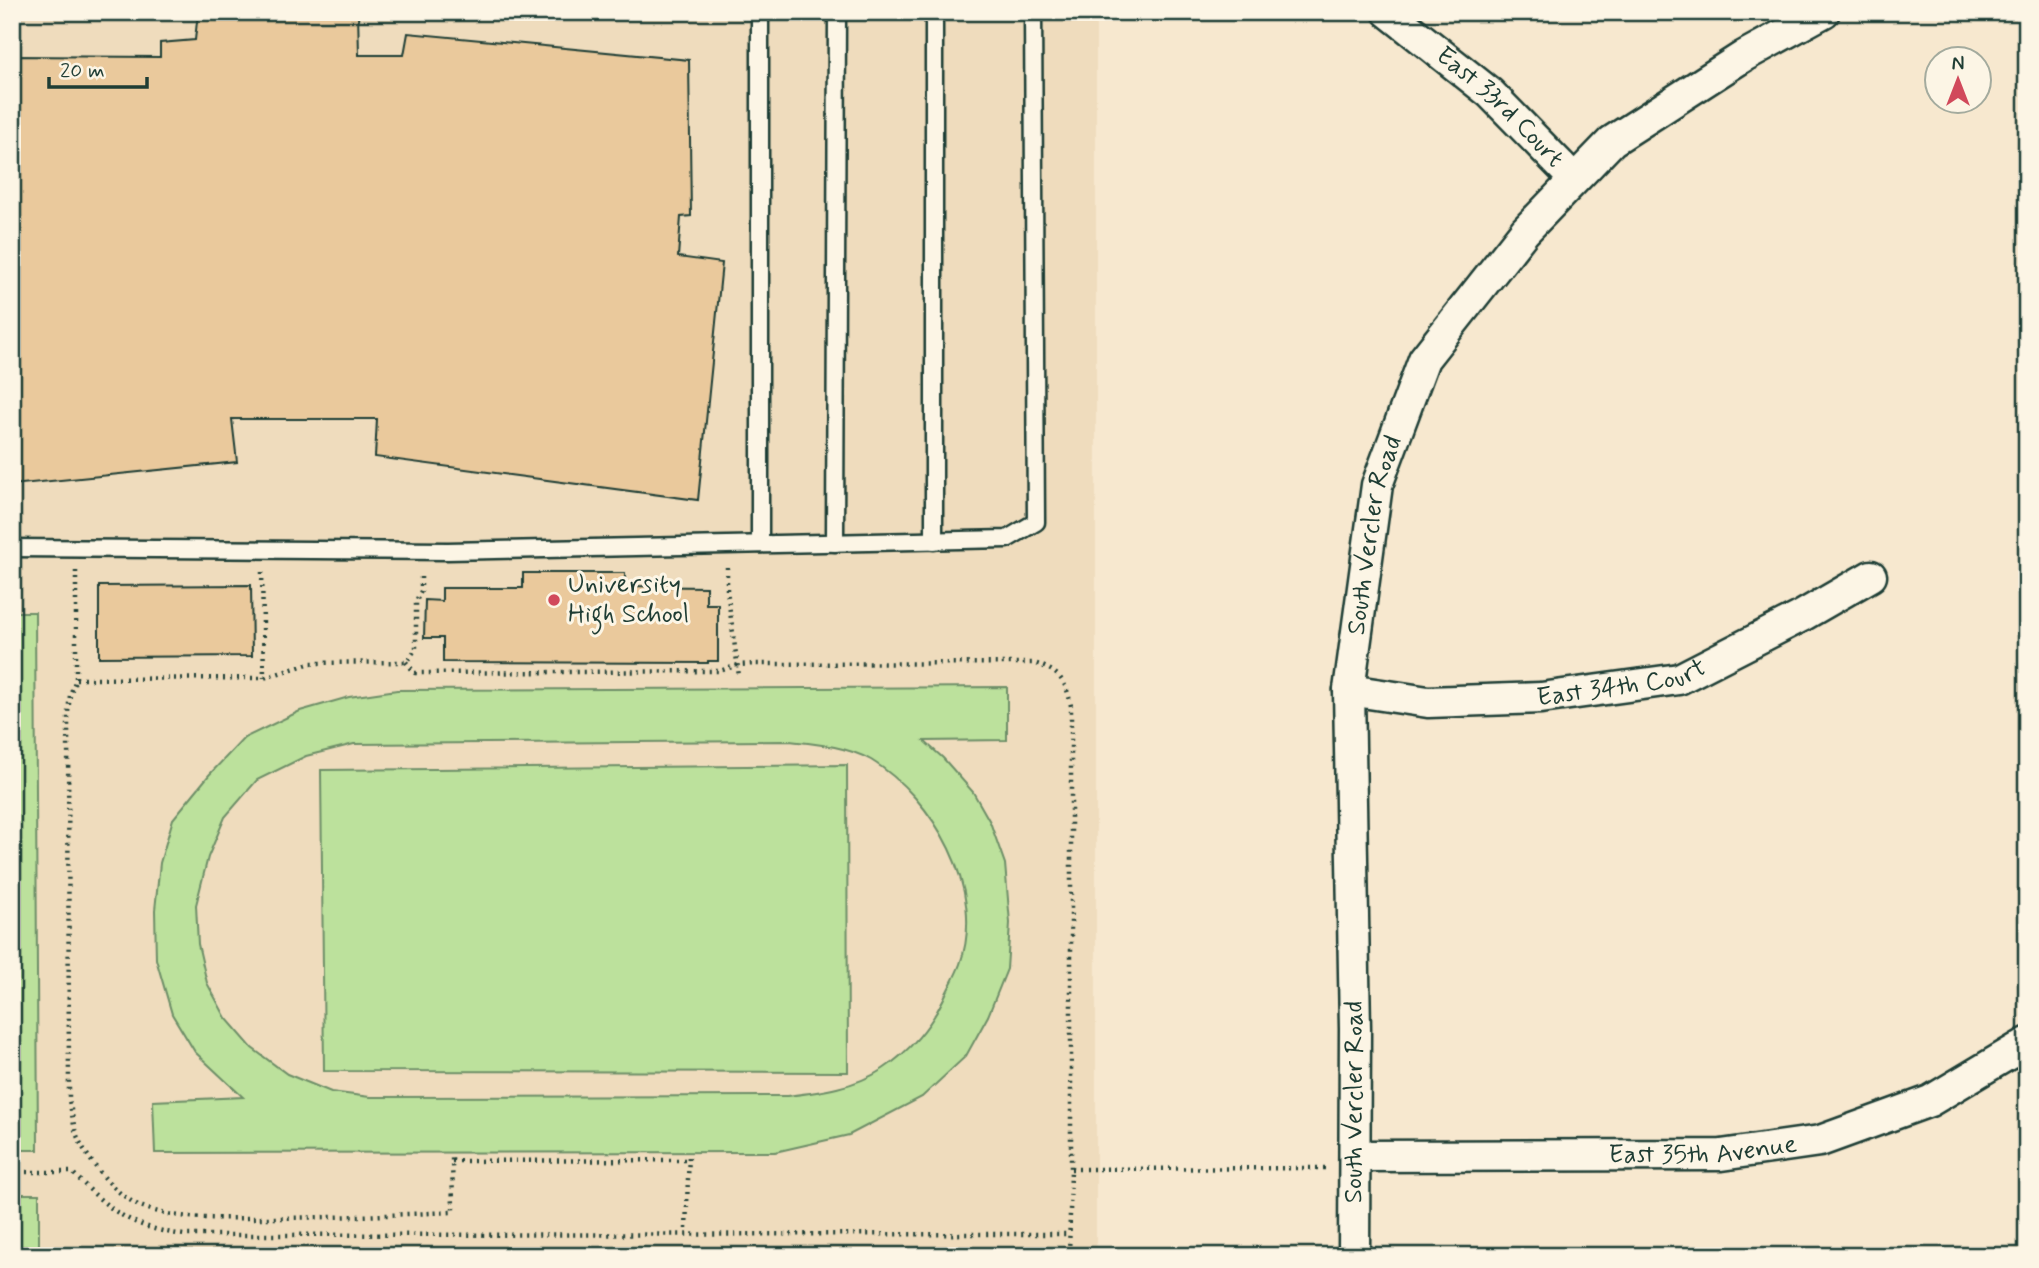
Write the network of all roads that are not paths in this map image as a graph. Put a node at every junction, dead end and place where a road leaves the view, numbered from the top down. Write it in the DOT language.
graph roads {
  1 [pos="760,12"];
  2 [pos="837,12"];
  3 [pos="934,12"];
  4 [pos="1032,12"];
  5 [pos="1388,12"];
  6 [pos="1824,12"];
  7 [pos="1574,180"];
  8 [pos="934,541"];
  9 [pos="835,543"];
  10 [pos="760,544"];
  11 [pos="12,548"];
  12 [pos="1871,576"];
  13 [pos="1349,690"];
  14 [pos="2027,1043"];
  15 [pos="1354,1162"];
  16 [pos="1354,1256"];
  1 -- 10 [label="lane"];
  2 -- 9 [label="lane"];
  3 -- 8 [label="lane"];
  4 -- 8 [label="lane"];
  5 -- 7 [label="street, East 33rd Court"];
  6 -- 7 [label="street, South Vercler Road"];
  7 -- 13 [label="street, South Vercler Road"];
  8 -- 9 [label="lane"];
  9 -- 10 [label="lane"];
  10 -- 11 [label="lane"];
  12 -- 13 [label="street, East 34th Court"];
  13 -- 15 [label="street, South Vercler Road"];
  14 -- 15 [label="street, East 35th Avenue"];
  15 -- 16 [label="street, South Vercler Road"];
}
